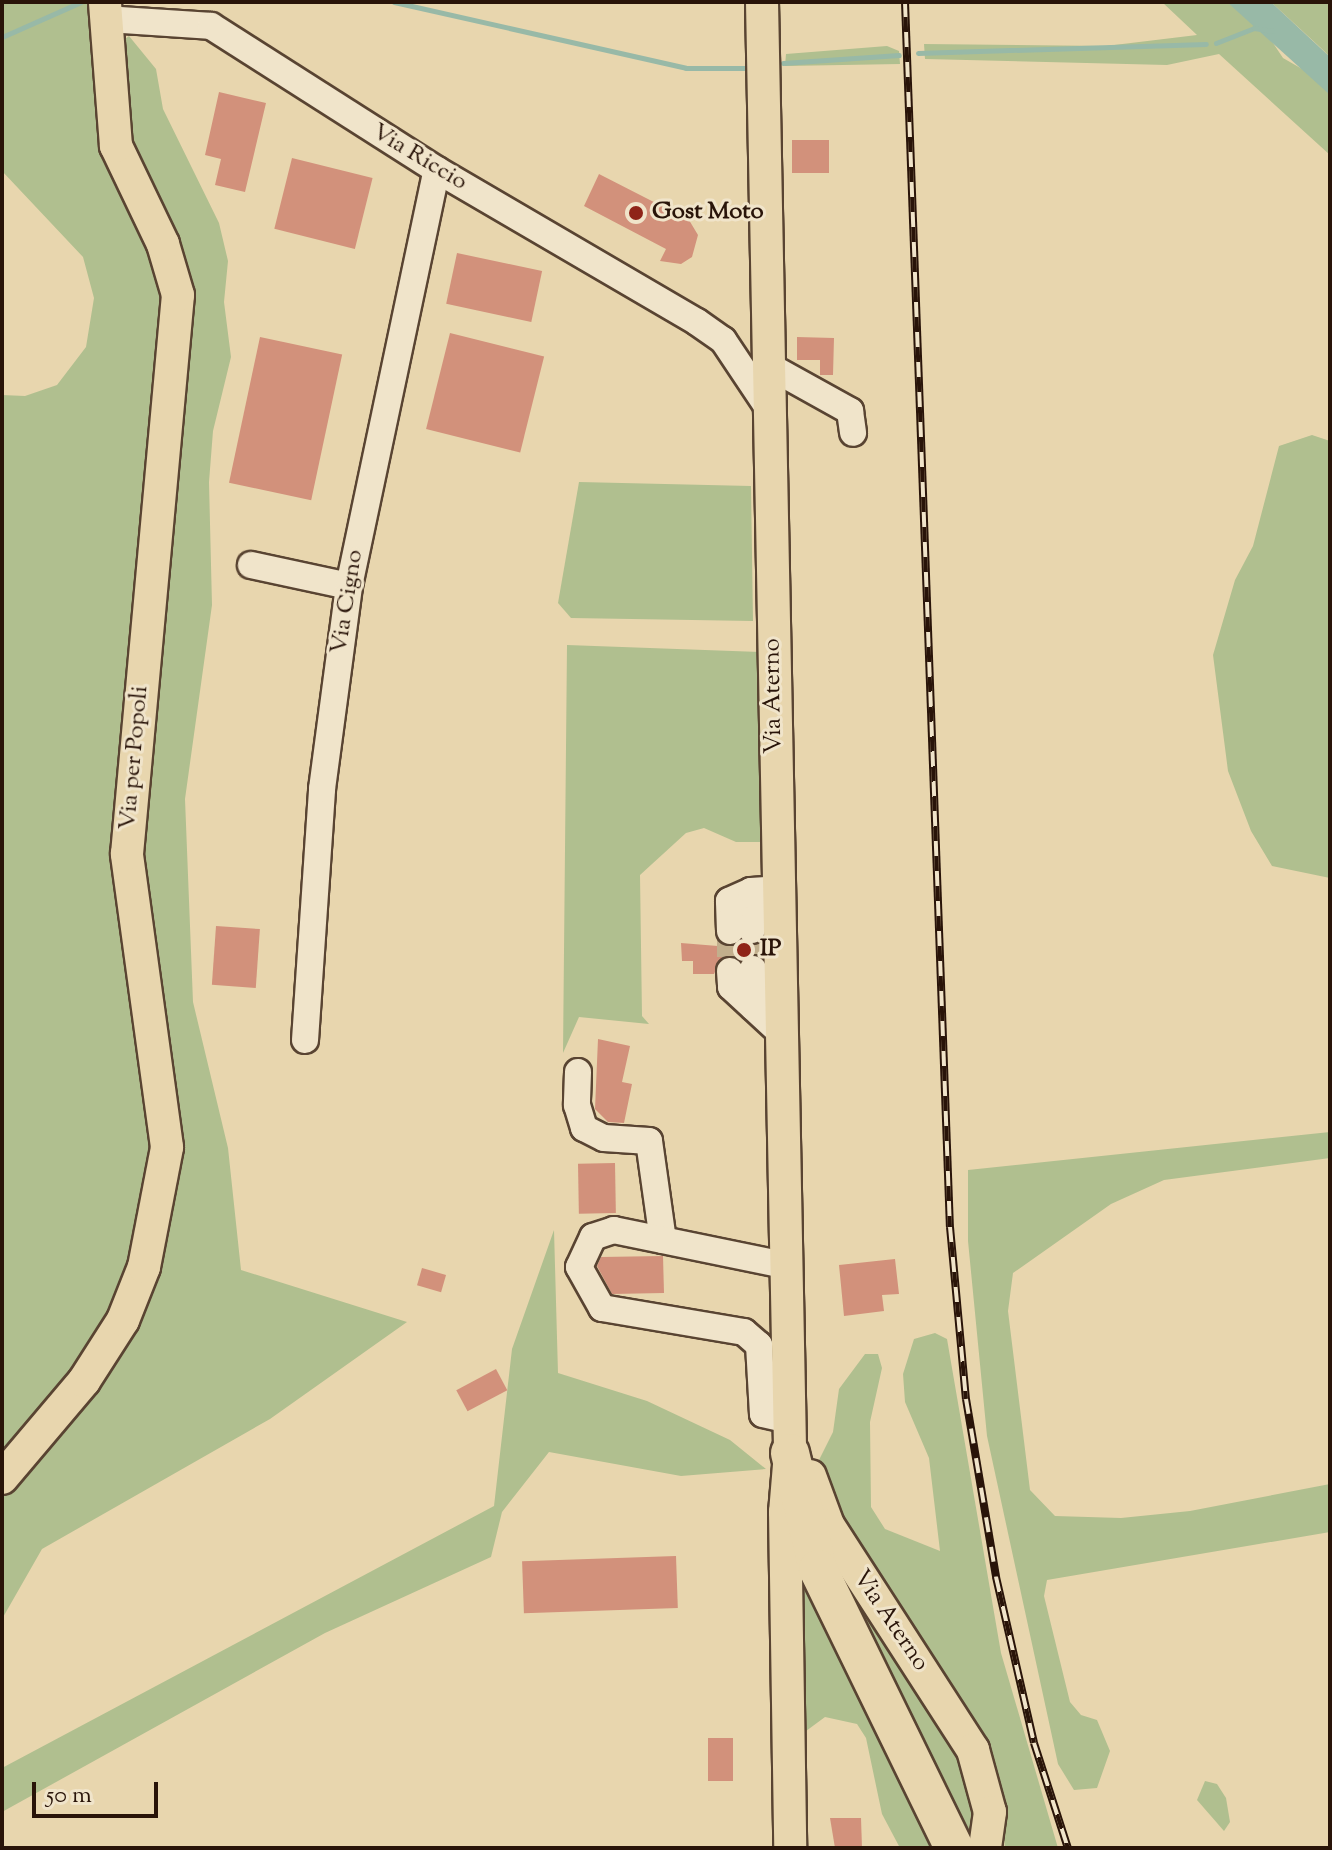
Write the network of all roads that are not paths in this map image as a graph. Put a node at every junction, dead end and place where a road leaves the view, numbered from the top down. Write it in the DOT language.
graph roads {
  1 [pos="762,2"];
  2 [pos="106,10"];
  3 [pos="437,170"];
  4 [pos="768,327"];
  5 [pos="723,340"];
  6 [pos="769,366"];
  7 [pos="769,409"];
  8 [pos="853,433"];
  9 [pos="251,565"];
  10 [pos="349,586"];
  11 [pos="764,890"];
  12 [pos="741,930"];
  13 [pos="742,970"];
  14 [pos="780,1032"];
  15 [pos="305,1040"];
  16 [pos="578,1072"];
  17 [pos="663,1240"];
  18 [pos="784,1265"];
  19 [pos="789,1421"];
  20 [pos="2,1478"];
  21 [pos="789,1837"];
  22 [pos="991,1842"];
  23 [pos="954,1848"];
  1 -- 4 [label="main road, Via Aterno"];
  2 -- 3 [label="lane, Via Riccio"];
  2 -- 20 [label="main road, Via per Popoli"];
  3 -- 5 [label="lane, Via Riccio"];
  3 -- 10 [label="lane, Via Cigno"];
  4 -- 5 [label="lane"];
  4 -- 6 [label="main road, Via Aterno"];
  5 -- 7 [label="lane, Via Riccio"];
  6 -- 7 [label="main road, Via Aterno"];
  6 -- 8 [label="lane"];
  7 -- 11 [label="main road, Via Aterno"];
  9 -- 10 [label="lane"];
  10 -- 15 [label="lane, Via Cigno"];
  11 -- 12 [label="lane"];
  11 -- 14 [label="main road, Via Aterno"];
  13 -- 14 [label="lane"];
  14 -- 18 [label="main road, Via Aterno"];
  16 -- 17 [label="lane"];
  17 -- 18 [label="lane"];
  17 -- 19 [label="lane"];
  18 -- 19 [label="main road, Via Aterno"];
  19 -- 21 [label="main road, Via Aterno"];
  19 -- 22 [label="main road, Via Aterno"];
  19 -- 23 [label="highway"];
}
